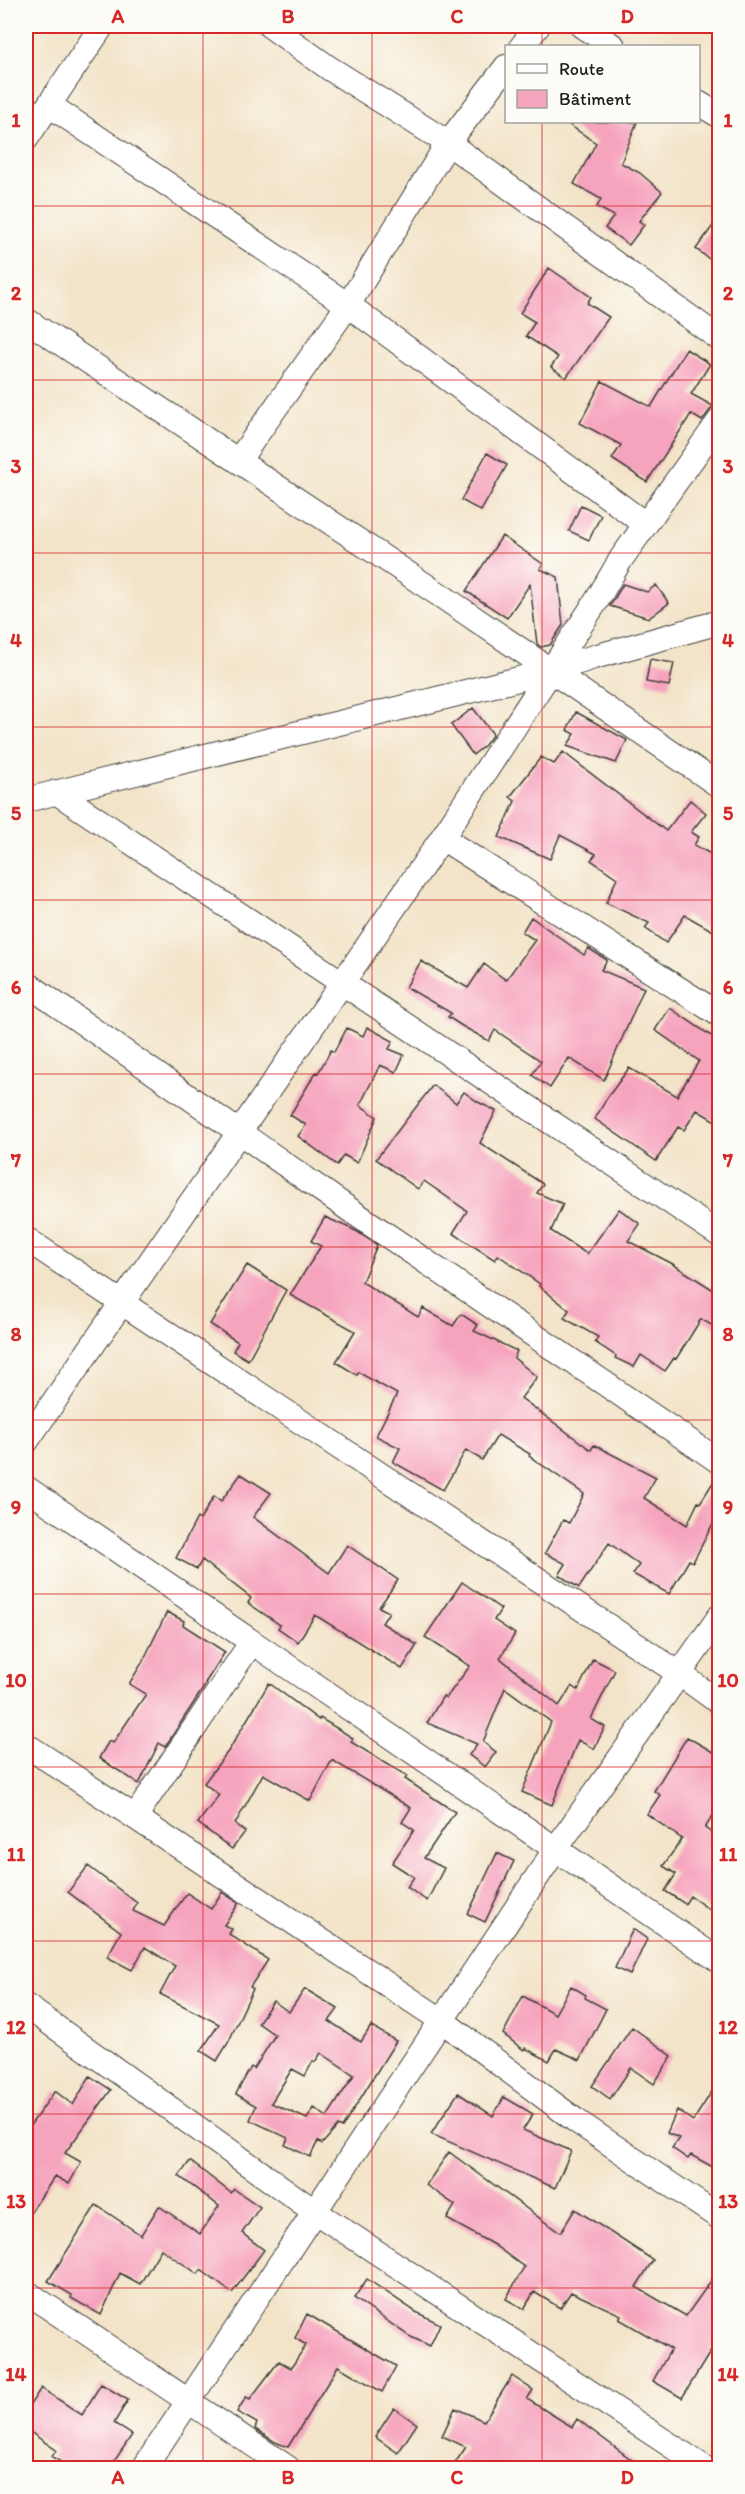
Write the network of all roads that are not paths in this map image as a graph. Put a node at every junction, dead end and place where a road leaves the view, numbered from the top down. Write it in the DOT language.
graph roads {
  1 [pos="102,26"];
  2 [pos="270,26"];
  3 [pos="538,26"];
  4 [pos="582,26"];
  5 [pos="523,45"];
  6 [pos="612,45"];
  7 [pos="505,70"];
  8 [pos="700,103"];
  9 [pos="49,105"];
  10 [pos="720,116"];
  11 [pos="26,139"];
  12 [pos="448,143"];
  13 [pos="348,305"];
  14 [pos="26,320"];
  15 [pos="720,339"];
  16 [pos="720,420"];
  17 [pos="238,461"];
  18 [pos="645,524"];
  19 [pos="720,622"];
  20 [pos="551,671"];
  21 [pos="720,786"];
  22 [pos="56,792"];
  23 [pos="26,800"];
  24 [pos="442,838"];
  25 [pos="343,982"];
  26 [pos="26,983"];
  27 [pos="720,1014"];
  28 [pos="238,1133"];
  29 [pos="720,1235"];
  30 [pos="26,1239"];
  31 [pos="121,1304"];
  32 [pos="26,1442"];
  33 [pos="720,1462"];
  34 [pos="26,1488"];
  35 [pos="720,1616"];
  36 [pos="251,1643"];
  37 [pos="680,1674"];
  38 [pos="720,1703"];
  39 [pos="26,1745"];
  40 [pos="135,1817"];
  41 [pos="555,1850"];
  42 [pos="720,1961"];
  43 [pos="26,2006"];
  44 [pos="441,2020"];
  45 [pos="314,2211"];
  46 [pos="720,2218"];
  47 [pos="26,2292"];
  48 [pos="188,2401"];
  49 [pos="144,2469"];
  50 [pos="288,2469"];
  51 [pos="705,2469"];
  1 -- 9 [label="street"];
  2 -- 12 [label="street"];
  3 -- 5 [label="street"];
  4 -- 6 [label="street"];
  7 -- 12 [label="street"];
  8 -- 10 [label="street"];
  9 -- 11 [label="street"];
  9 -- 13 [label="street"];
  12 -- 13 [label="street"];
  12 -- 15 [label="street"];
  13 -- 17 [label="street"];
  13 -- 18 [label="street"];
  14 -- 17 [label="street"];
  16 -- 18 [label="street"];
  17 -- 20 [label="street"];
  18 -- 20 [label="street"];
  19 -- 20 [label="street"];
  20 -- 21 [label="street"];
  20 -- 22 [label="street"];
  20 -- 24 [label="street"];
  22 -- 23 [label="street"];
  22 -- 25 [label="street"];
  24 -- 25 [label="street"];
  24 -- 27 [label="street"];
  25 -- 28 [label="street"];
  25 -- 29 [label="street"];
  26 -- 28 [label="street"];
  28 -- 31 [label="street"];
  28 -- 33 [label="street"];
  30 -- 31 [label="street"];
  31 -- 32 [label="street"];
  31 -- 37 [label="street"];
  34 -- 36 [label="street"];
  35 -- 37 [label="street"];
  36 -- 40 [label="street"];
  36 -- 41 [label="street"];
  37 -- 38 [label="street"];
  37 -- 41 [label="street"];
  39 -- 40 [label="street"];
  40 -- 44 [label="street"];
  41 -- 42 [label="street"];
  41 -- 44 [label="street"];
  43 -- 45 [label="street"];
  44 -- 45 [label="street"];
  44 -- 46 [label="street"];
  45 -- 48 [label="street"];
  45 -- 51 [label="street"];
  47 -- 48 [label="street"];
  48 -- 49 [label="street"];
  48 -- 50 [label="street"];
}
